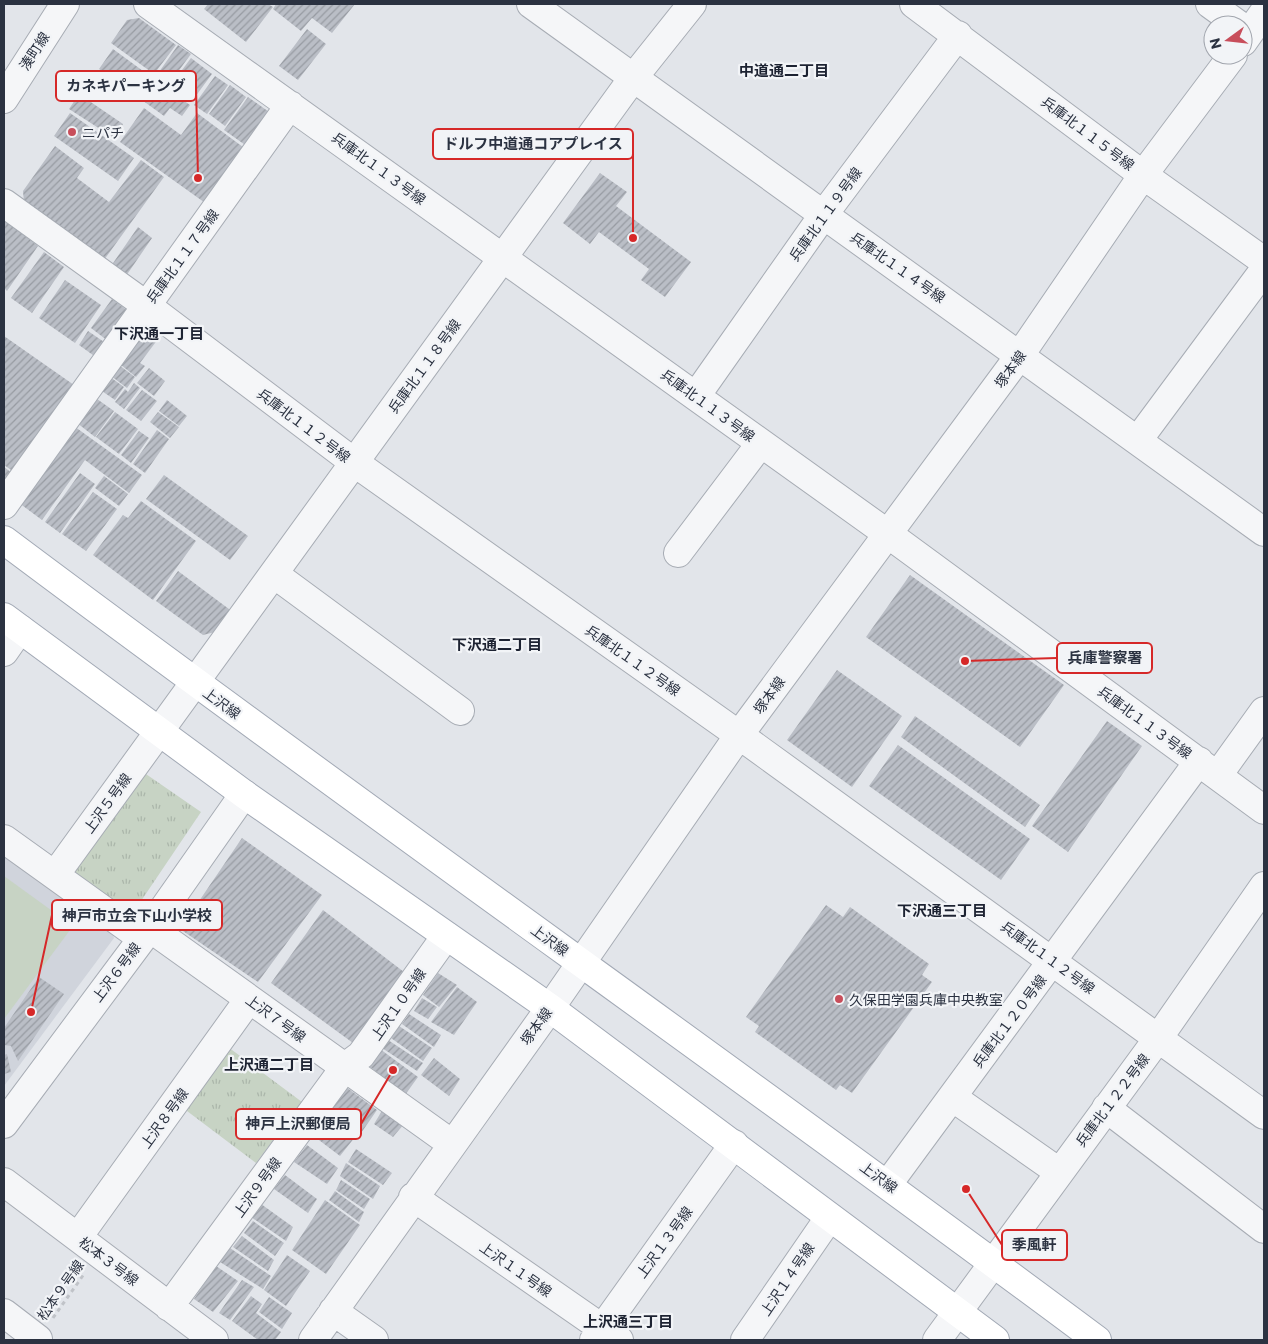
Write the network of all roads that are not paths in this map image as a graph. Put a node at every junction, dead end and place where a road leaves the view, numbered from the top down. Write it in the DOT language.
graph roads {
  1 [pos="65,4"];
  2 [pos="148,4"];
  3 [pos="531,4"];
  4 [pos="692,4"];
  5 [pos="914,4"];
  6 [pos="1210,4"];
  7 [pos="1227,15"];
  8 [pos="958,35"];
  9 [pos="1226,65"];
  10 [pos="633,78"];
  11 [pos="4,99"];
  12 [pos="290,105"];
  13 [pos="1143,175"];
  14 [pos="4,203"];
  15 [pos="824,214"];
  16 [pos="503,257"];
  17 [pos="1264,261"];
  18 [pos="1264,270"];
  19 [pos="146,306"];
  20 [pos="1020,354"];
  21 [pos="696,396"];
  22 [pos="1138,440"];
  23 [pos="761,443"];
  24 [pos="354,463"];
  25 [pos="4,505"];
  26 [pos="1264,532"];
  27 [pos="888,534"];
  28 [pos="4,540"];
  29 [pos="678,553"];
  30 [pos="274,574"];
  31 [pos="12,623"];
  32 [pos="4,652"];
  33 [pos="195,683"];
  34 [pos="460,711"];
  35 [pos="1264,711"];
  36 [pos="160,731"];
  37 [pos="739,736"];
  38 [pos="1209,768"];
  39 [pos="244,794"];
  40 [pos="1264,810"];
  41 [pos="4,839"];
  42 [pos="55,876"];
  43 [pos="1264,886"];
  44 [pos="146,933"];
  45 [pos="446,936"];
  46 [pos="1054,961"];
  47 [pos="580,962"];
  48 [pos="249,999"];
  49 [pos="550,1008"];
  50 [pos="1159,1037"];
  51 [pos="345,1067"];
  52 [pos="952,1097"];
  53 [pos="1106,1108"];
  54 [pos="1264,1116"];
  55 [pos="4,1124"];
  56 [pos="452,1144"];
  57 [pos="734,1144"];
  58 [pos="1059,1172"];
  59 [pos="4,1182"];
  60 [pos="888,1184"];
  61 [pos="414,1197"];
  62 [pos="829,1218"];
  63 [pos="1264,1228"];
  64 [pos="78,1237"];
  65 [pos="992,1262"];
  66 [pos="169,1307"];
  67 [pos="334,1311"];
  68 [pos="957,1312"];
  69 [pos="4,1313"];
  70 [pos="605,1336"];
  71 [pos="38,1340"];
  72 [pos="214,1340"];
  73 [pos="313,1340"];
  74 [pos="374,1340"];
  75 [pos="745,1340"];
  76 [pos="937,1340"];
  77 [pos="995,1340"];
  78 [pos="1098,1340"];
  1 -- 11 [label="street, 湊町線"];
  2 -- 12 [label="street, 兵庫北１１３号線"];
  3 -- 10 [label="street, 兵庫北１１４号線"];
  4 -- 10 [label="street, 兵庫北１１８号線"];
  5 -- 8 [label="street, 兵庫北１１５号線"];
  6 -- 7 [label="street"];
  8 -- 13 [label="street, 兵庫北１１５号線"];
  8 -- 15 [label="street, 兵庫北１１９号線"];
  9 -- 13 [label="street, 塚本線"];
  10 -- 15 [label="street, 兵庫北１１４号線"];
  10 -- 16 [label="street, 兵庫北１１８号線"];
  12 -- 16 [label="street, 兵庫北１１３号線"];
  12 -- 19 [label="street, 兵庫北１１７号線"];
  13 -- 17 [label="street, 兵庫北１１５号線"];
  13 -- 20 [label="street, 塚本線"];
  14 -- 19 [label="street, 兵庫北１１２号線"];
  15 -- 20 [label="street, 兵庫北１１４号線"];
  15 -- 21 [label="street, 兵庫北１１９号線"];
  16 -- 21 [label="street, 兵庫北１１３号線"];
  16 -- 24 [label="street, 兵庫北１１８号線"];
  18 -- 22 [label="street"];
  19 -- 24 [label="street, 兵庫北１１２号線"];
  19 -- 25 [label="street, 兵庫北１１７号線"];
  20 -- 22 [label="street, 兵庫北１１４号線"];
  20 -- 27 [label="street, 塚本線"];
  21 -- 23 [label="street, 兵庫北１１３号線"];
  22 -- 26 [label="street, 兵庫北１１４号線"];
  23 -- 27 [label="street, 兵庫北１１３号線"];
  23 -- 29 [label="street"];
  24 -- 30 [label="street, 兵庫北１１８号線"];
  24 -- 37 [label="street, 兵庫北１１２号線"];
  27 -- 37 [label="street, 塚本線"];
  27 -- 38 [label="street, 兵庫北１１３号線"];
  28 -- 33 [label="main road, 上沢線"];
  30 -- 33 [label="street, 兵庫北１１８号線"];
  30 -- 34 [label="street"];
  31 -- 32 [label="street"];
  31 -- 36 [label="main road"];
  33 -- 36 [label="street, 兵庫北１１８号線"];
  33 -- 47 [label="main road, 上沢線"];
  35 -- 38 [label="street, 兵庫北１２０号線"];
  36 -- 39 [label="main road"];
  36 -- 42 [label="street, 上沢５号線"];
  37 -- 46 [label="street, 兵庫北１１２号線"];
  37 -- 47 [label="street, 塚本線"];
  38 -- 40 [label="street, 兵庫北１１３号線"];
  38 -- 46 [label="street, 兵庫北１２０号線"];
  39 -- 44 [label="street, 上沢６号線"];
  39 -- 45 [label="main road"];
  41 -- 42 [label="street, 上沢７号線"];
  42 -- 44 [label="street, 上沢７号線"];
  43 -- 50 [label="street, 兵庫北１２２号線"];
  44 -- 48 [label="street, 上沢７号線"];
  44 -- 55 [label="street, 上沢６号線"];
  45 -- 49 [label="main road"];
  45 -- 51 [label="street, 上沢１０号線"];
  46 -- 50 [label="street, 兵庫北１１２号線"];
  46 -- 52 [label="street, 兵庫北１２０号線"];
  47 -- 49 [label="street, 塚本線"];
  47 -- 60 [label="main road, 上沢線"];
  48 -- 51 [label="street, 上沢７号線"];
  48 -- 64 [label="street, 上沢８号線"];
  49 -- 56 [label="street, 塚本線"];
  49 -- 57 [label="main road"];
  50 -- 53 [label="street, 兵庫北１２２号線"];
  50 -- 54 [label="street, 兵庫北１１２号線"];
  51 -- 56 [label="street, 上沢７号線"];
  51 -- 66 [label="street, 上沢９号線"];
  52 -- 58 [label="street"];
  52 -- 60 [label="street, 兵庫北１２０号線"];
  53 -- 58 [label="street, 兵庫北１２２号線"];
  53 -- 63 [label="street"];
  56 -- 61 [label="street, 塚本線"];
  57 -- 62 [label="main road"];
  57 -- 70 [label="street, 上沢１３号線"];
  58 -- 65 [label="street, 兵庫北１２２号線"];
  59 -- 64 [label="street, 松本３号線"];
  60 -- 65 [label="main road, 上沢線"];
  61 -- 67 [label="street, 塚本線"];
  61 -- 70 [label="street, 上沢１１号線"];
  62 -- 68 [label="main road"];
  62 -- 75 [label="street, 上沢１４号線"];
  64 -- 66 [label="street, 松本３号線"];
  65 -- 68 [label="street, 兵庫北１２２号線"];
  65 -- 78 [label="main road, 上沢線"];
  66 -- 72 [label="street, 松本３号線"];
  67 -- 73 [label="street, 塚本線"];
  67 -- 74 [label="street"];
  68 -- 76 [label="street, 兵庫北１２２号線"];
  68 -- 77 [label="main road"];
  69 -- 71 [label="street"];
}
